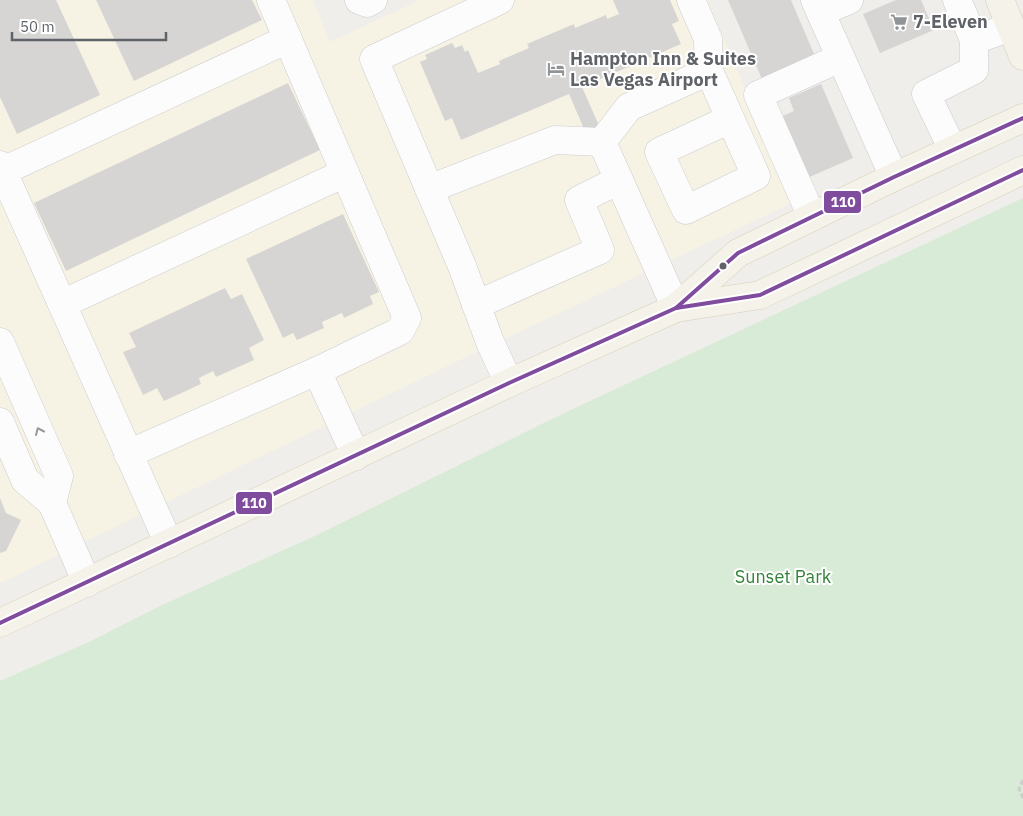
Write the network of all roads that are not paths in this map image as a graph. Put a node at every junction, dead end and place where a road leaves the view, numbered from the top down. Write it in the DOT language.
graph roads {
  1 [pos="271,0"];
  2 [pos="359,0"];
  3 [pos="373,0"];
  4 [pos="500,0"];
  5 [pos="691,0"];
  6 [pos="849,0"];
  7 [pos="957,0"];
  8 [pos="1000,0"];
  9 [pos="818,6"];
  10 [pos="1011,27"];
  11 [pos="288,40"];
  12 [pos="974,40"];
  13 [pos="1023,56"];
  14 [pos="840,58"];
  15 [pos="709,71"];
  16 [pos="1023,118"];
  17 [pos="730,119"];
  18 [pos="602,142"];
  19 [pos="953,150"];
  20 [pos="1,168"];
  21 [pos="1023,170"];
  22 [pos="345,173"];
  23 [pos="894,177"];
  24 [pos="619,180"];
  25 [pos="430,189"];
  26 [pos="812,217"];
  27 [pos="62,304"];
  28 [pos="476,305"];
  29 [pos="676,308"];
  30 [pos="0,342"];
  31 [pos="317,371"];
  32 [pos="509,383"];
  33 [pos="0,422"];
  34 [pos="128,454"];
  35 [pos="356,456"];
  36 [pos="52,503"];
  37 [pos="169,544"];
  38 [pos="87,583"];
  39 [pos="0,623"];
  1 -- 11 [label="lane"];
  2 -- 3 [label="lane"];
  4 -- 25 [label="lane"];
  5 -- 15 [label="lane"];
  6 -- 9 [label="lane"];
  7 -- 12 [label="lane"];
  8 -- 10 [label="main road"];
  9 -- 14 [label="lane"];
  10 -- 12 [label="lane"];
  10 -- 13 [label="main road"];
  11 -- 20 [label="lane"];
  11 -- 22 [label="lane"];
  12 -- 19 [label="lane"];
  14 -- 23 [label="lane"];
  14 -- 26 [label="lane"];
  15 -- 17 [label="lane"];
  15 -- 18 [label="lane"];
  16 -- 19 [label="main road"];
  18 -- 24 [label="lane"];
  18 -- 25 [label="lane"];
  19 -- 23 [label="main road"];
  20 -- 27 [label="lane"];
  21 -- 29 [label="main road"];
  22 -- 27 [label="lane"];
  22 -- 31 [label="lane"];
  23 -- 26 [label="main road"];
  24 -- 28 [label="lane"];
  24 -- 29 [label="lane"];
  25 -- 28 [label="lane"];
  26 -- 29 [label="main road"];
  27 -- 34 [label="lane"];
  28 -- 32 [label="lane"];
  29 -- 32 [label="main road"];
  36 -- 30 [label="lane, one-way"];
  31 -- 34 [label="lane"];
  31 -- 35 [label="lane"];
  32 -- 35 [label="main road"];
  33 -- 36 [label="lane"];
  34 -- 37 [label="lane"];
  35 -- 37 [label="main road"];
  36 -- 38 [label="lane"];
  37 -- 38 [label="main road"];
  38 -- 39 [label="main road"];
}
